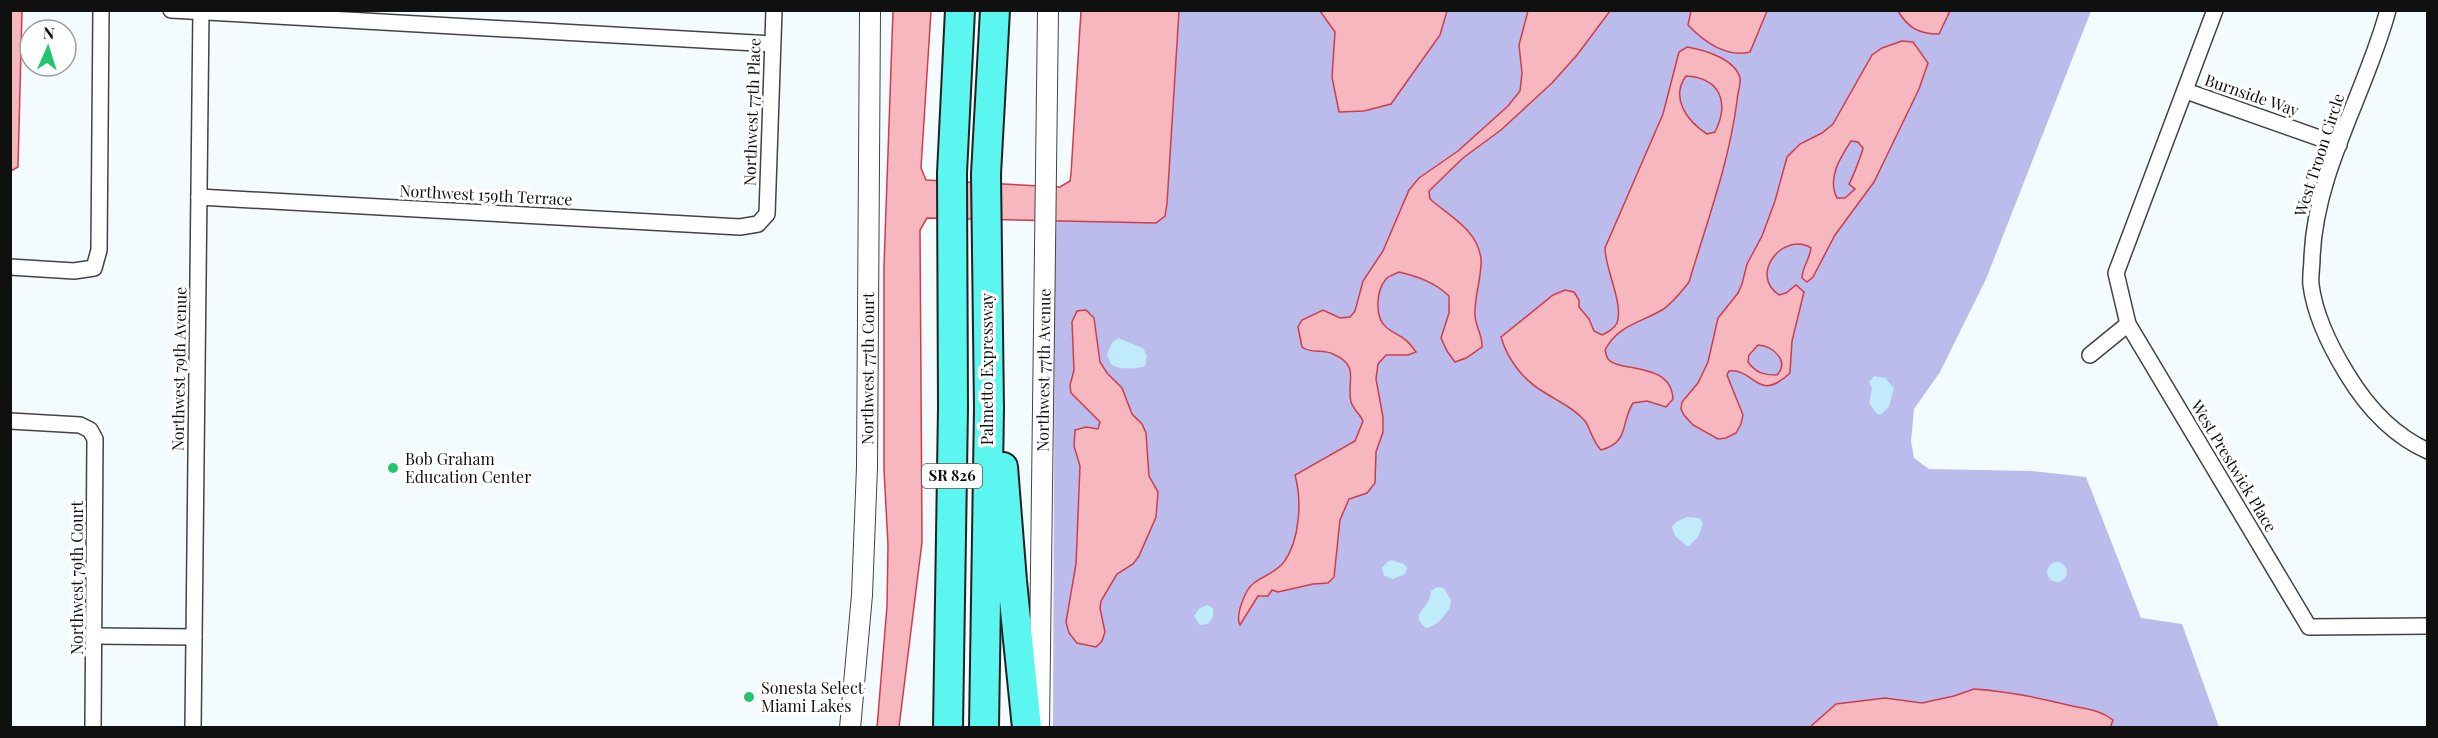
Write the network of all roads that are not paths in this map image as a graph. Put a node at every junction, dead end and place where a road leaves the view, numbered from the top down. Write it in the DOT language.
graph roads {
  1 [pos="101,10"];
  2 [pos="171,10"];
  3 [pos="774,10"];
  4 [pos="870,10"];
  5 [pos="960,10"];
  6 [pos="995,10"];
  7 [pos="1048,10"];
  8 [pos="2215,10"];
  9 [pos="2388,10"];
  10 [pos="201,11"];
  11 [pos="772,44"];
  12 [pos="2186,91"];
  13 [pos="2339,145"];
  14 [pos="199,197"];
  15 [pos="767,214"];
  16 [pos="10,267"];
  17 [pos="2128,324"];
  18 [pos="2090,355"];
  19 [pos="989,408"];
  20 [pos="10,421"];
  21 [pos="2427,451"];
  22 [pos="2427,626"];
  23 [pos="95,636"];
  24 [pos="194,637"];
  25 [pos="93,728"];
  26 [pos="193,728"];
  27 [pos="849,728"];
  28 [pos="948,728"];
  29 [pos="984,728"];
  30 [pos="1027,728"];
  31 [pos="1039,728"];
  1 -- 16 [label="street"];
  2 -- 10 [label="street"];
  3 -- 11 [label="street, Northwest 77th Place"];
  4 -- 27 [label="street, Northwest 77th Court"];
  5 -- 28 [label="highway, SR 826"];
  6 -- 19 [label="highway, Palmetto Expressway / SR 826"];
  7 -- 31 [label="street, Northwest 77th Avenue"];
  8 -- 12 [label="street, West Prestwick Place"];
  9 -- 13 [label="street, West Troon Circle"];
  10 -- 11 [label="street"];
  10 -- 14 [label="street, Northwest 79th Avenue"];
  11 -- 15 [label="street, Northwest 77th Place"];
  12 -- 13 [label="street, Burnside Way"];
  12 -- 17 [label="street, West Prestwick Place"];
  13 -- 21 [label="street, West Troon Circle"];
  14 -- 15 [label="street, Northwest 159th Terrace"];
  14 -- 24 [label="street, Northwest 79th Avenue"];
  17 -- 18 [label="street"];
  17 -- 22 [label="street, West Prestwick Place"];
  19 -- 29 [label="highway, Palmetto Expressway / SR 826"];
  19 -- 30 [label="highway"];
  20 -- 23 [label="street, Northwest 79th Court"];
  23 -- 24 [label="street"];
  23 -- 25 [label="street, Northwest 79th Court"];
  24 -- 26 [label="street, Northwest 79th Avenue"];
}
